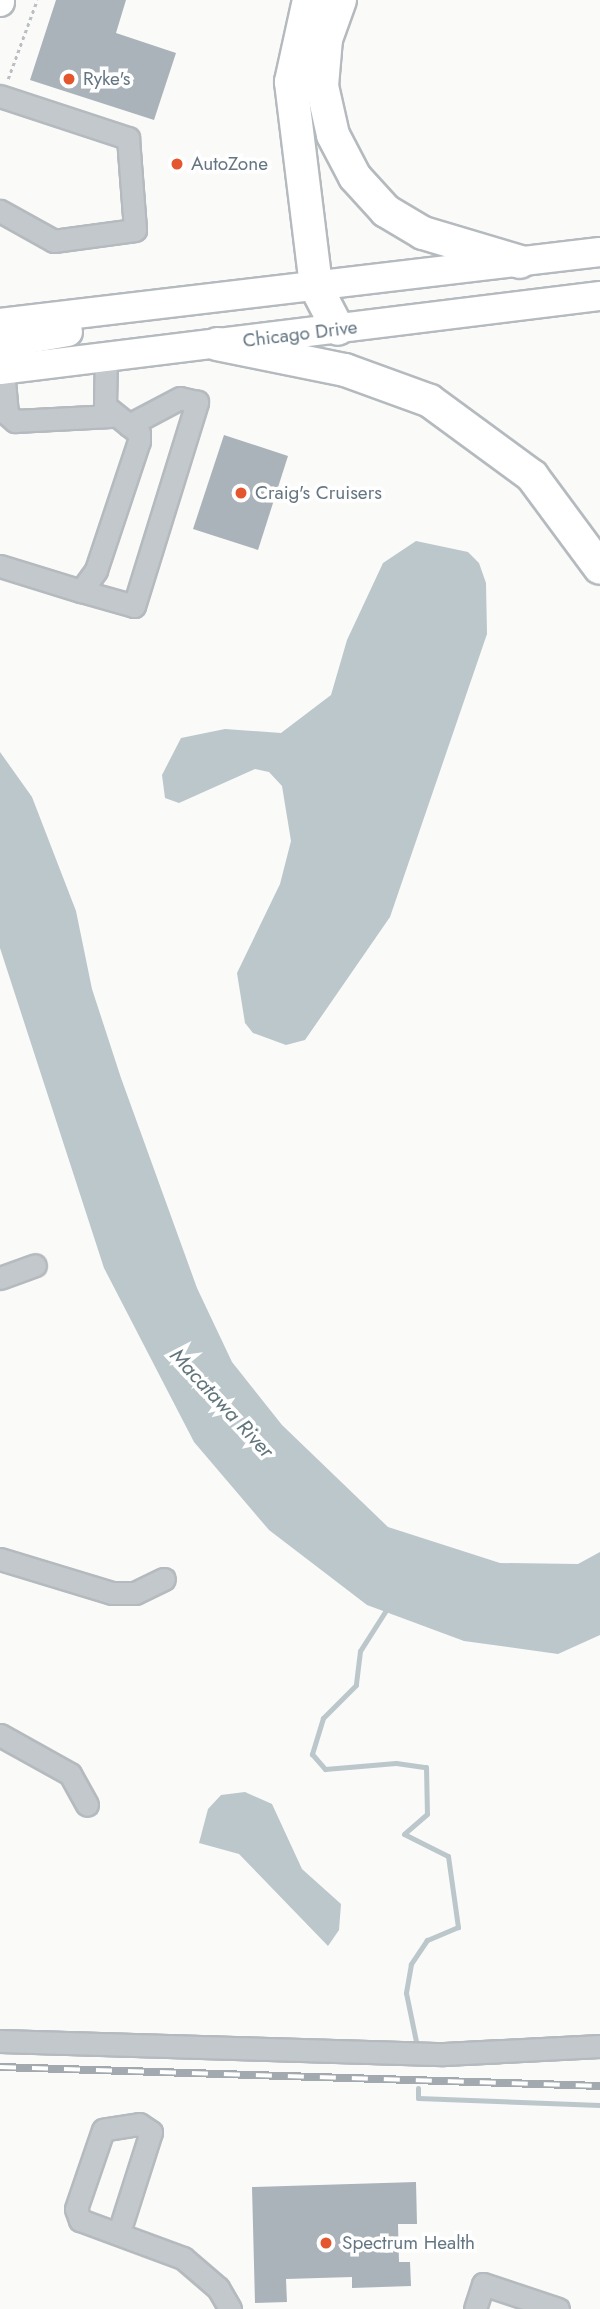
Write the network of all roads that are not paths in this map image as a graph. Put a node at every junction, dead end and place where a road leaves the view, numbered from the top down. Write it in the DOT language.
graph roads {
  1 [pos="309,0"];
  2 [pos="340,0"];
  3 [pos="1,96"];
  4 [pos="0,211"];
  5 [pos="600,252"];
  6 [pos="520,262"];
  7 [pos="316,287"];
  8 [pos="600,296"];
  9 [pos="132,307"];
  10 [pos="0,323"];
  11 [pos="338,329"];
  12 [pos="217,344"];
  13 [pos="106,356"];
  14 [pos="1,361"];
  15 [pos="120,421"];
  16 [pos="0,566"];
  17 [pos="600,568"];
  18 [pos="81,591"];
  19 [pos="35,1265"];
  20 [pos="0,1278"];
  21 [pos="0,1559"];
  22 [pos="164,1579"];
  23 [pos="0,1735"];
  24 [pos="87,1805"];
  25 [pos="0,2040"];
  26 [pos="600,2046"];
  27 [pos="119,2232"];
  28 [pos="514,2301"];
  29 [pos="230,2309"];
  30 [pos="475,2309"];
  31 [pos="558,2309"];
  1 -- 7 [label="highway"];
  2 -- 6 [label="highway"];
  3 -- 4 [label="lane"];
  5 -- 6 [label="main road"];
  6 -- 7 [label="main road"];
  7 -- 9 [label="main road"];
  7 -- 11 [label="highway"];
  8 -- 11 [label="main road, Chicago Drive"];
  9 -- 10 [label="main road"];
  9 -- 14 [label="main road"];
  11 -- 12 [label="main road, Chicago Drive"];
  12 -- 13 [label="main road, Chicago Drive"];
  12 -- 17 [label="highway"];
  13 -- 14 [label="main road, Chicago Drive"];
  13 -- 15 [label="lane"];
  14 -- 15 [label="lane"];
  15 -- 18 [label="lane"];
  15 -- 18 [label="lane"];
  16 -- 18 [label="lane"];
  19 -- 20 [label="lane"];
  21 -- 22 [label="lane"];
  23 -- 24 [label="lane"];
  25 -- 26 [label="lane"];
  27 -- 27 [label="lane"];
  27 -- 29 [label="lane"];
  28 -- 30 [label="lane"];
  28 -- 31 [label="lane"];
}
